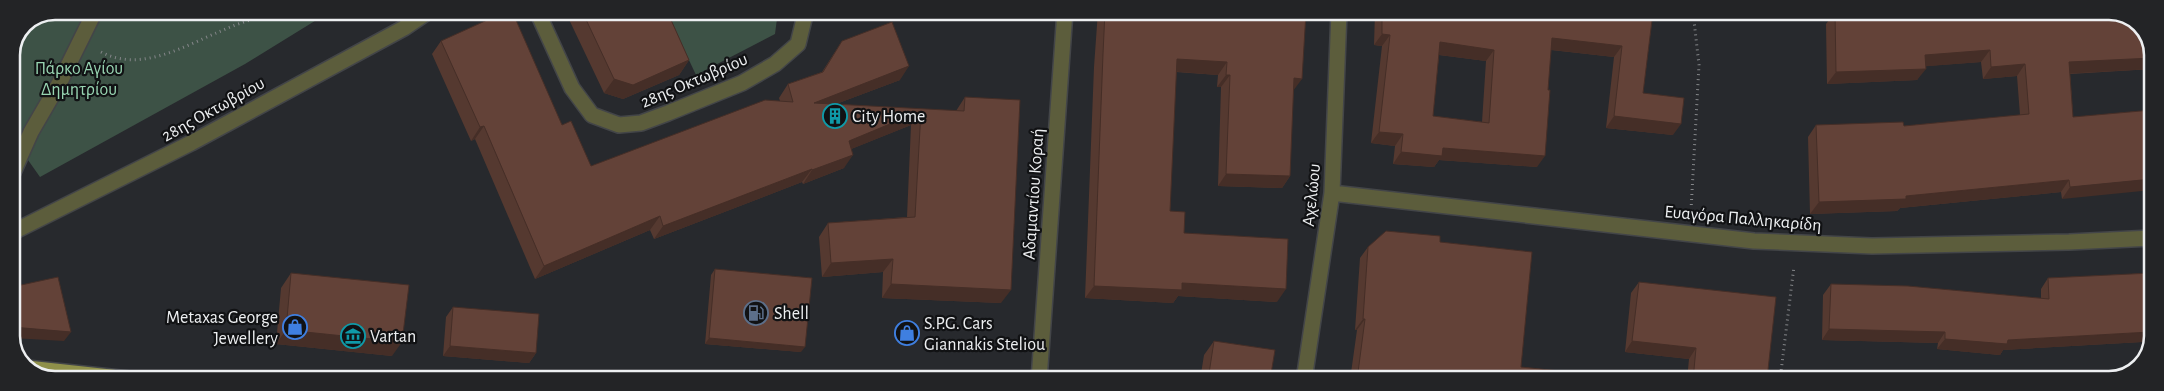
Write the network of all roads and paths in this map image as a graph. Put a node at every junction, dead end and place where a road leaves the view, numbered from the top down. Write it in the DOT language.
graph roads {
  1 [pos="91,20"];
  2 [pos="248,20"];
  3 [pos="416,20"];
  4 [pos="541,20"];
  5 [pos="804,20"];
  6 [pos="1064,20"];
  7 [pos="1339,20"];
  8 [pos="1694,20"];
  9 [pos="82,42"];
  10 [pos="20,157"];
  11 [pos="1332,193"];
  12 [pos="20,229"];
  13 [pos="1689,233"];
  14 [pos="2144,238"];
  15 [pos="1797,242"];
  16 [pos="1040,371"];
  17 [pos="1305,371"];
  18 [pos="1781,371"];
  1 -- 9 [label="street"];
  2 -- 9 [label="path"];
  3 -- 12 [label="street, 28ης Οκτωβρίου"];
  4 -- 5 [label="street, 28ης Οκτωβρίου"];
  6 -- 16 [label="street, Αδαμαντίου Κοραή"];
  7 -- 11 [label="street, Αχελώου"];
  8 -- 13 [label="path"];
  9 -- 10 [label="street"];
  11 -- 13 [label="street, Ευαγόρα Παλληκαρίδη"];
  11 -- 17 [label="street, Αχελώου"];
  13 -- 15 [label="street, Ευαγόρα Παλληκαρίδη"];
  14 -- 15 [label="street, Ευαγόρα Παλληκαρίδη"];
  15 -- 18 [label="path"];
}
